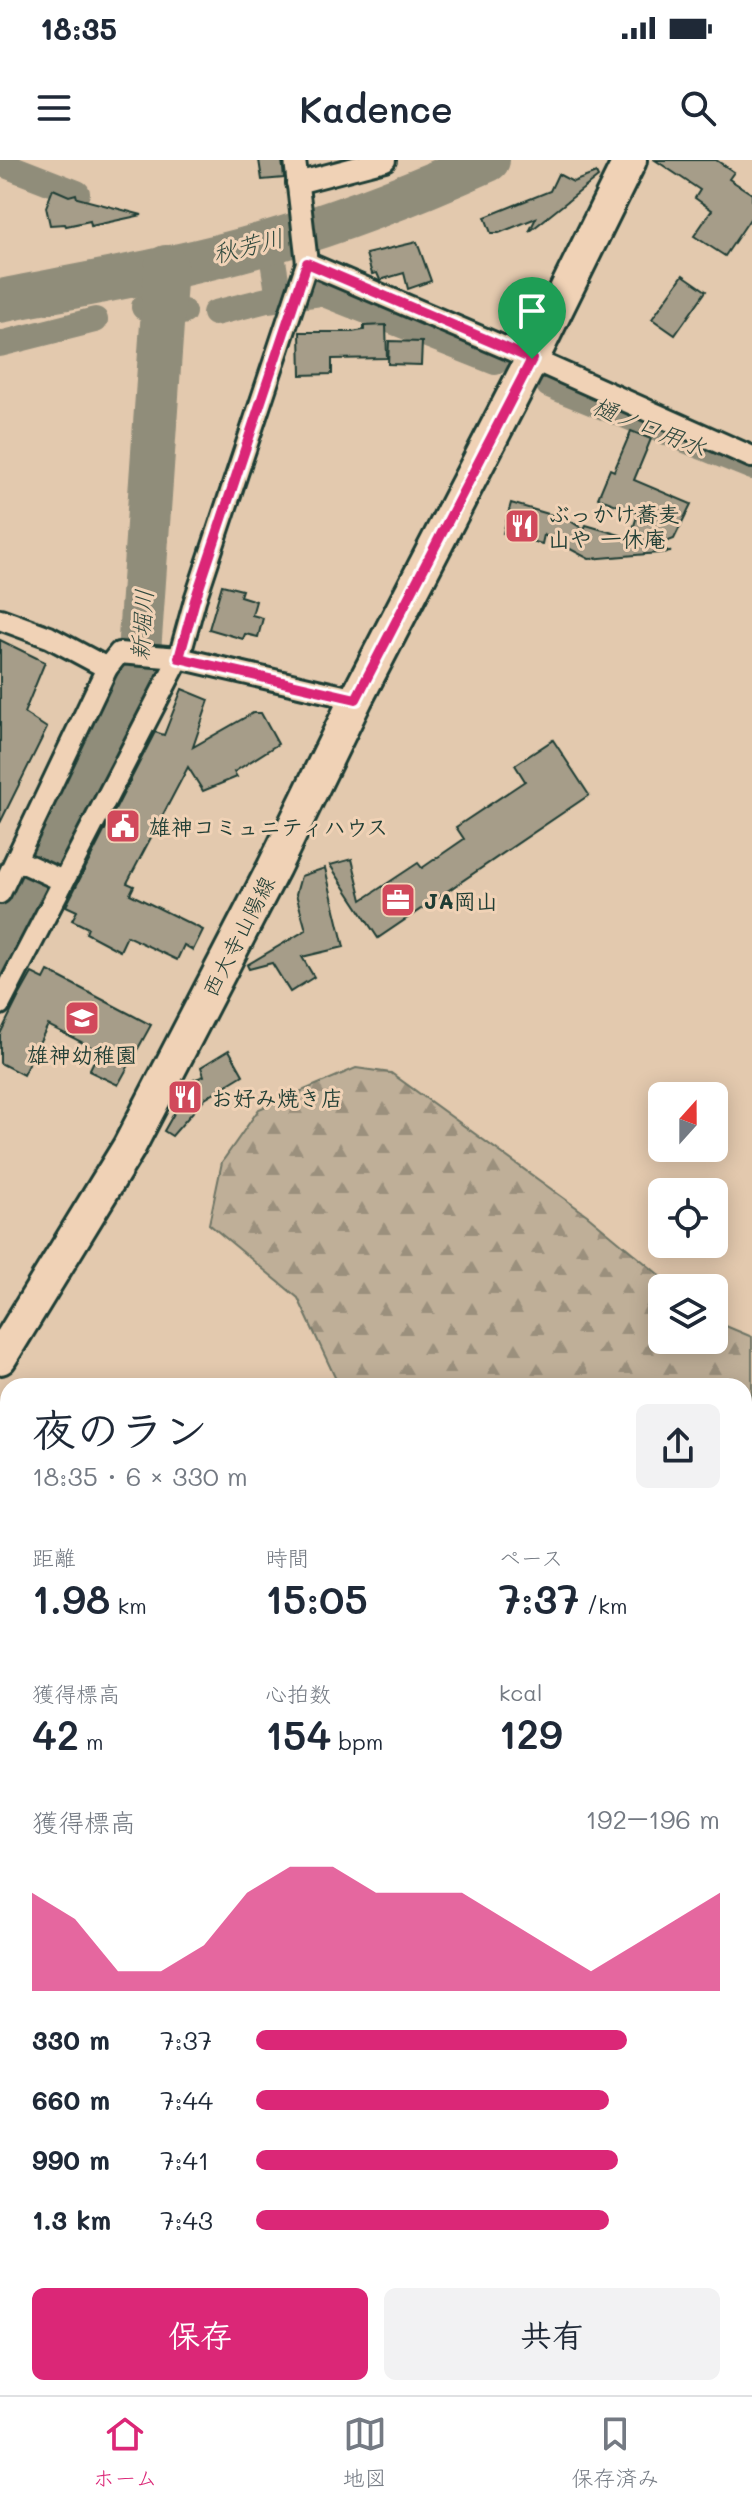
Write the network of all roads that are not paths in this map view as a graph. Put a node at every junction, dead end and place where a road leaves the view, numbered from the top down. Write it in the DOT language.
graph roads {
  1 [pos="295,160"];
  2 [pos="385,160"];
  3 [pos="630,160"];
  4 [pos="297,189"];
  5 [pos="306,258"];
  6 [pos="532,359"];
  7 [pos="752,457"];
  8 [pos="0,619"];
  9 [pos="174,657"];
  10 [pos="113,661"];
  11 [pos="356,699"];
  12 [pos="22,862"];
  13 [pos="58,879"];
  14 [pos="0,893"];
  15 [pos="0,1004"];
  16 [pos="0,1358"];
  1 -- 4 [label="street"];
  2 -- 4 [label="street"];
  3 -- 6 [label="main road, 西大寺山陽線"];
  4 -- 5 [label="street"];
  5 -- 6 [label="street"];
  5 -- 9 [label="street"];
  6 -- 7 [label="street"];
  6 -- 11 [label="main road, 西大寺山陽線"];
  8 -- 10 [label="street"];
  9 -- 10 [label="street"];
  9 -- 11 [label="street"];
  9 -- 13 [label="street"];
  10 -- 12 [label="street"];
  11 -- 16 [label="main road, 西大寺山陽線"];
  12 -- 13 [label="street"];
  12 -- 14 [label="street"];
  13 -- 15 [label="street"];
}
